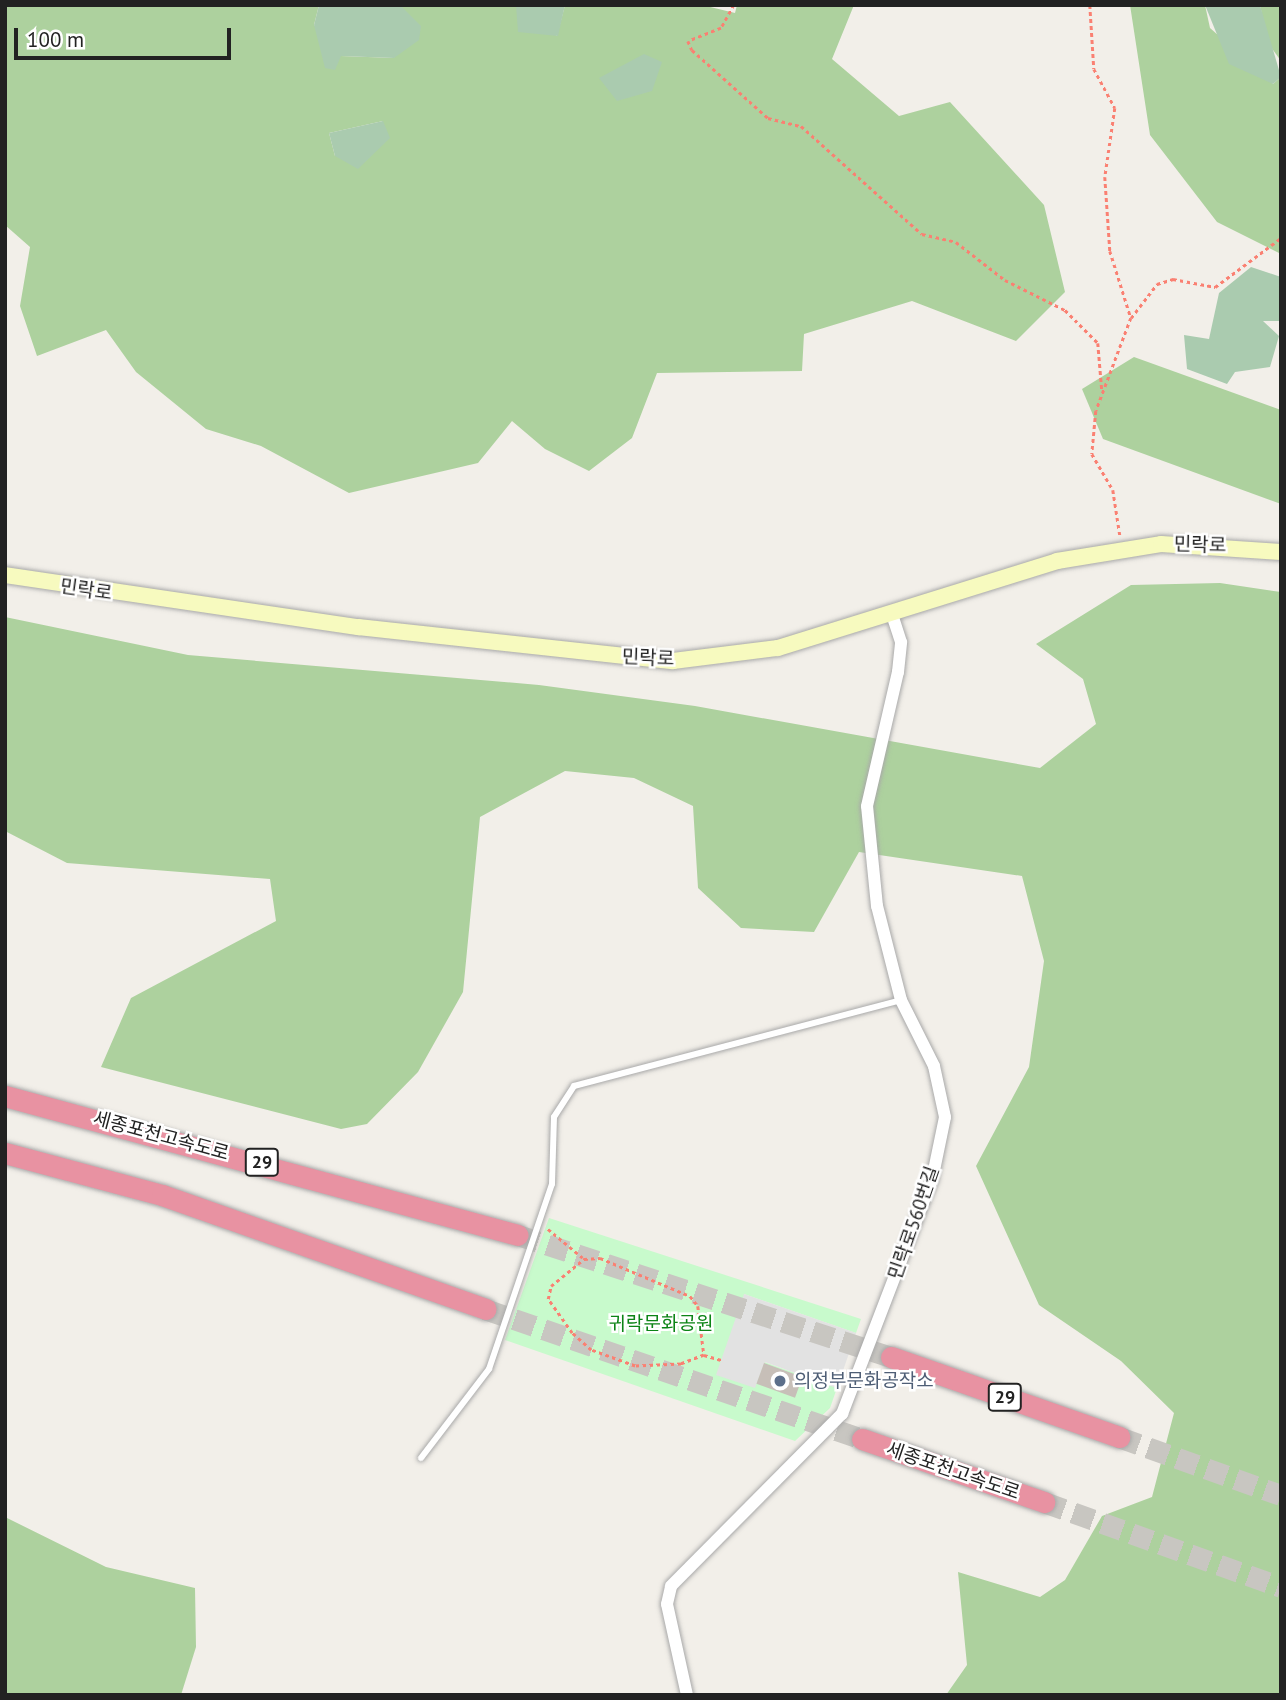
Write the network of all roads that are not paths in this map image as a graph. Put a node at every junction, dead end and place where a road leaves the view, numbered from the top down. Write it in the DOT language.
graph roads {
  1 [pos="1281,552"];
  2 [pos="5,575"];
  3 [pos="892,615"];
  4 [pos="901,1000"];
  5 [pos="5,1096"];
  6 [pos="5,1153"];
  7 [pos="518,1235"];
  8 [pos="485,1309"];
  9 [pos="891,1357"];
  10 [pos="1119,1437"];
  11 [pos="862,1439"];
  12 [pos="421,1458"];
  13 [pos="1044,1502"];
  14 [pos="687,1695"];
  1 -- 3 [label="main road, 민락로"];
  2 -- 3 [label="main road, 민락로"];
  3 -- 4 [label="street, 민락로560번길"];
  4 -- 12 [label="lane"];
  4 -- 14 [label="street, 민락로560번길"];
  5 -- 7 [label="highway, 세종포천고속도로 / 29"];
  6 -- 8 [label="highway"];
  9 -- 10 [label="highway, 29"];
  11 -- 13 [label="highway, 세종포천고속도로"];
}
